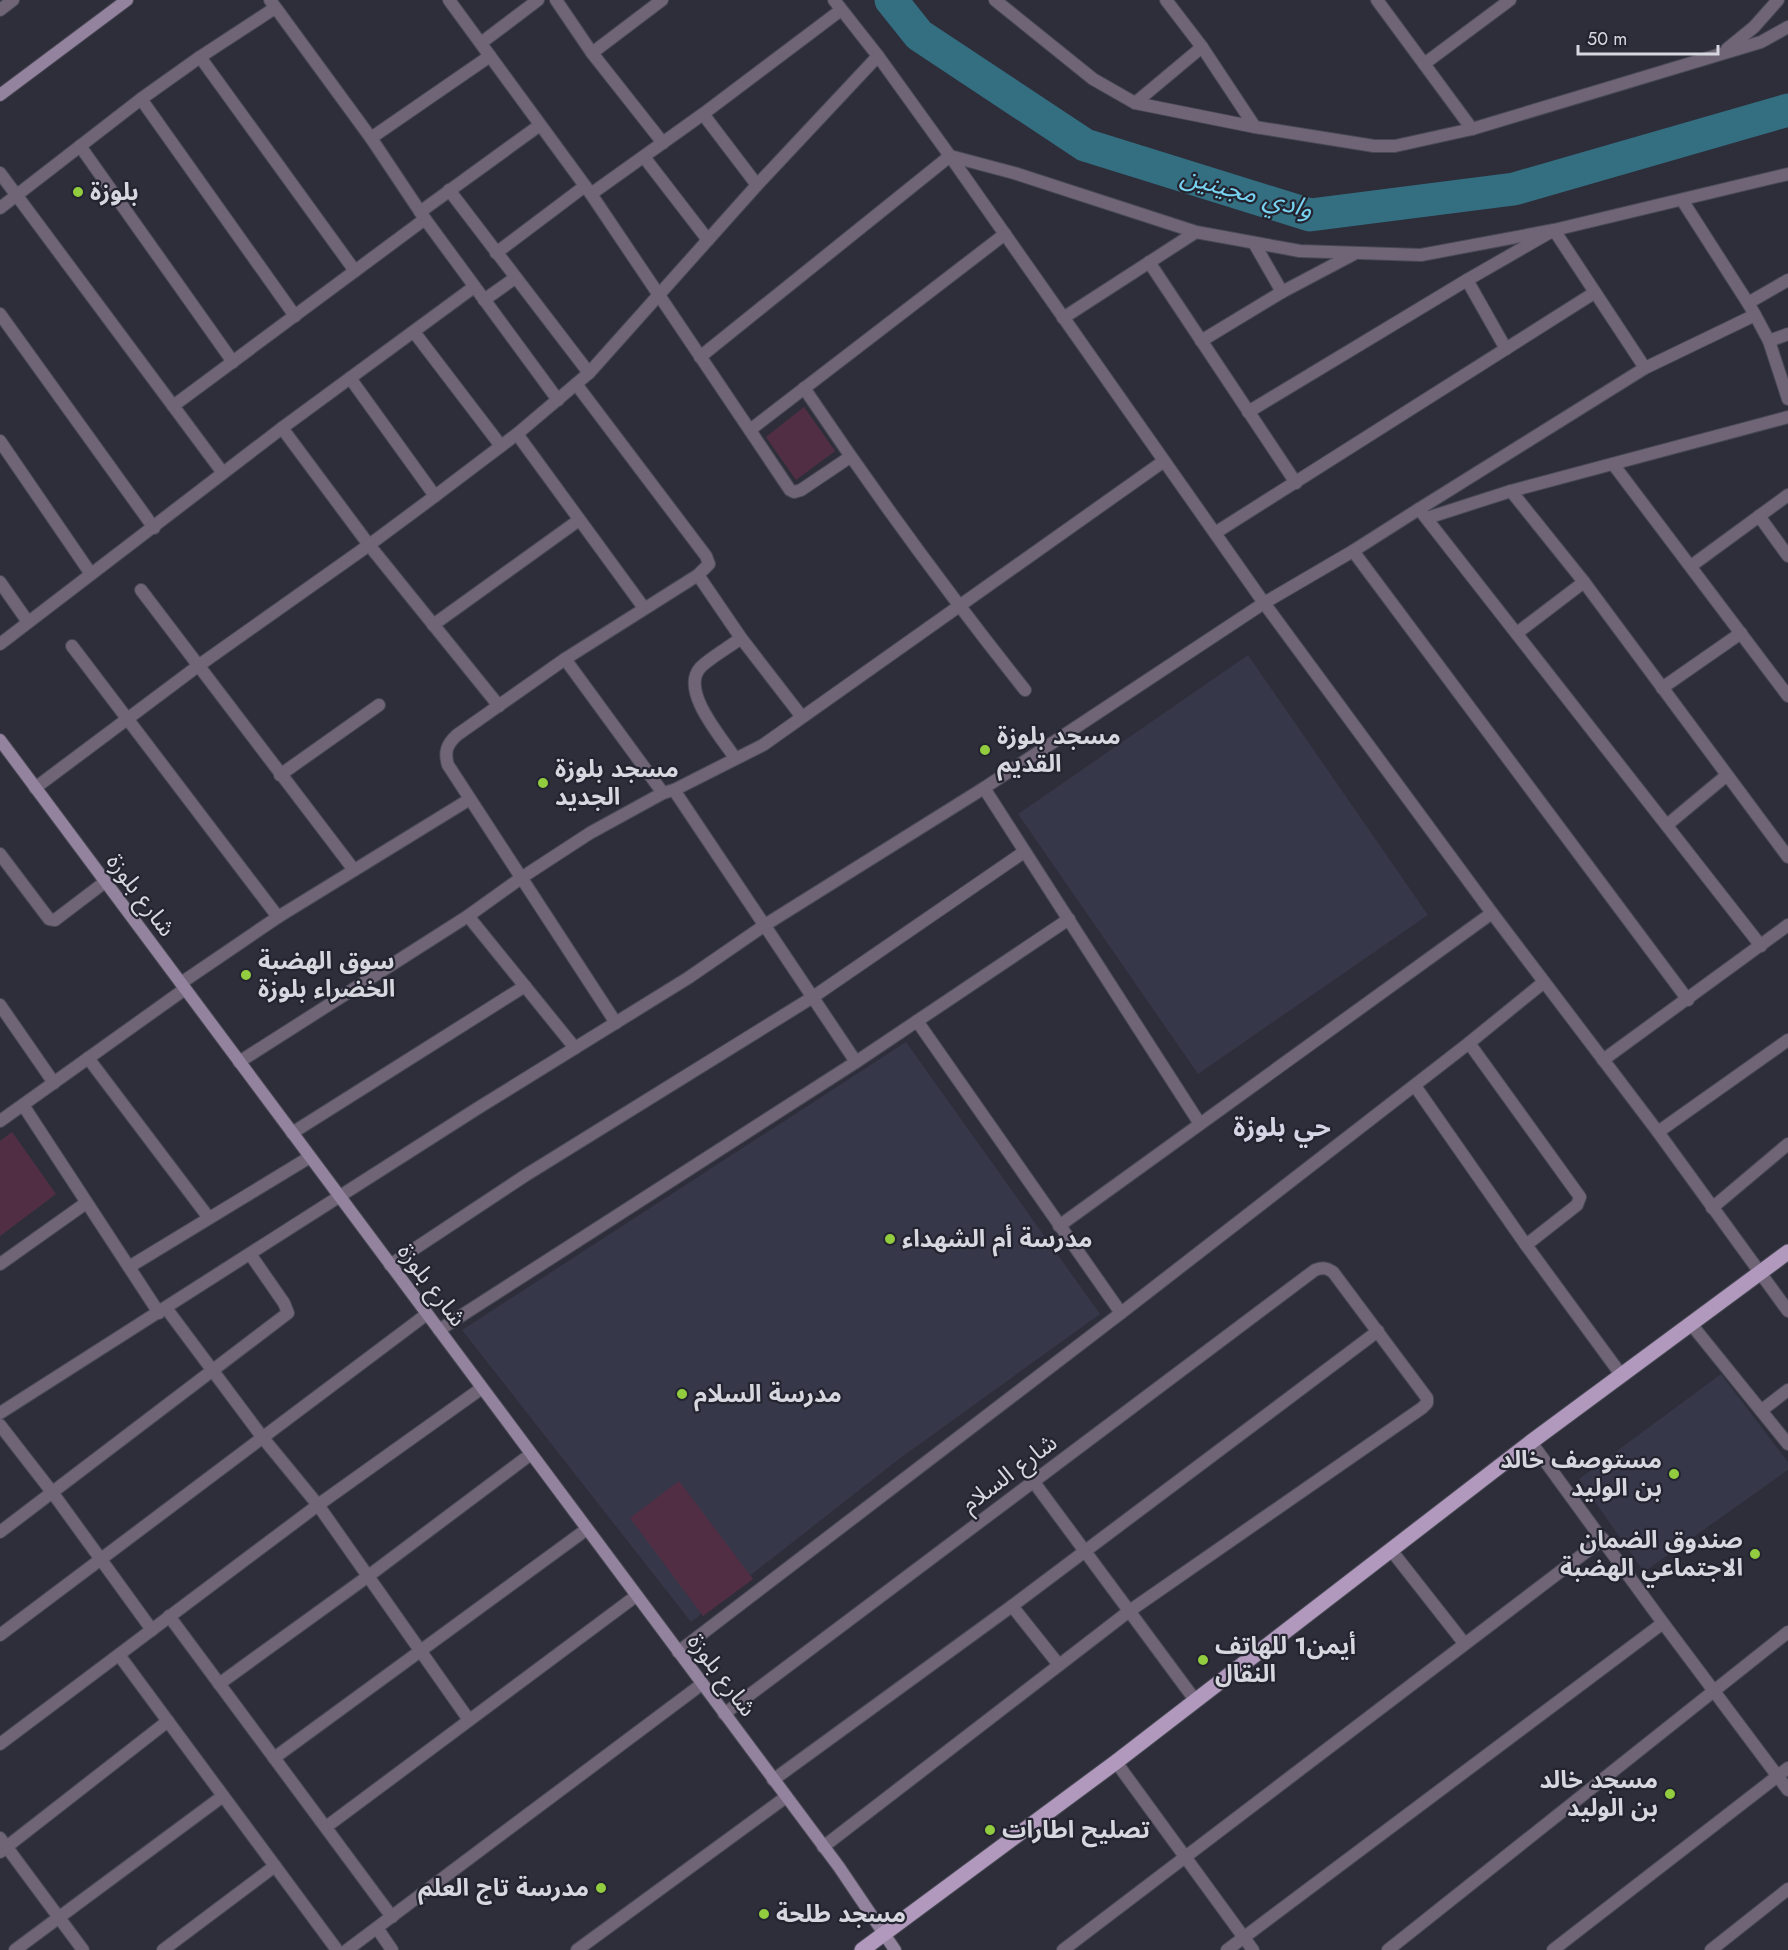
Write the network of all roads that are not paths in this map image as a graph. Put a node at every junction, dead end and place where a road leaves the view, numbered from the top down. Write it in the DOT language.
graph roads {
  1 [pos="13,0"];
  2 [pos="127,0"];
  3 [pos="449,0"];
  4 [pos="538,0"];
  5 [pos="556,0"];
  6 [pos="662,0"];
  7 [pos="995,0"];
  8 [pos="1166,0"];
  9 [pos="1377,0"];
  10 [pos="1510,0"];
  11 [pos="1778,0"];
  12 [pos="272,4"];
  13 [pos="837,5"];
  14 [pos="0,10"];
  15 [pos="1788,27"];
  16 [pos="481,43"];
  17 [pos="1202,47"];
  18 [pos="592,53"];
  19 [pos="1721,53"];
  20 [pos="490,56"];
  21 [pos="878,56"];
  22 [pos="200,57"];
  23 [pos="1424,64"];
  24 [pos="0,95"];
  25 [pos="141,99"];
  26 [pos="1135,103"];
  27 [pos="703,114"];
  28 [pos="540,125"];
  29 [pos="1255,127"];
  30 [pos="1472,129"];
  31 [pos="372,138"];
  32 [pos="663,143"];
  33 [pos="80,146"];
  34 [pos="950,156"];
  35 [pos="644,157"];
  36 [pos="0,173"];
  37 [pos="1788,174"];
  38 [pos="757,185"];
  39 [pos="448,190"];
  40 [pos="588,190"];
  41 [pos="17,196"];
  42 [pos="1682,200"];
  43 [pos="0,208"];
  44 [pos="422,216"];
  45 [pos="1554,230"];
  46 [pos="1196,232"];
  47 [pos="1005,234"];
  48 [pos="708,240"];
  49 [pos="1254,243"];
  50 [pos="496,253"];
  51 [pos="1355,253"];
  52 [pos="1149,262"];
  53 [pos="355,271"];
  54 [pos="515,278"];
  55 [pos="1467,280"];
  56 [pos="1788,280"];
  57 [pos="474,287"];
  58 [pos="1282,292"];
  59 [pos="1594,293"];
  60 [pos="658,297"];
  61 [pos="484,300"];
  62 [pos="1748,303"];
  63 [pos="0,314"];
  64 [pos="1755,315"];
  65 [pos="295,316"];
  66 [pos="1063,318"];
  67 [pos="414,332"];
  68 [pos="1788,334"];
  69 [pos="1201,341"];
  70 [pos="1769,341"];
  71 [pos="1506,349"];
  72 [pos="700,357"];
  73 [pos="233,362"];
  74 [pos="1645,368"];
  75 [pos="589,373"];
  76 [pos="350,378"];
  77 [pos="576,384"];
  78 [pos="804,388"];
  79 [pos="1788,399"];
  80 [pos="558,400"];
  81 [pos="173,406"];
  82 [pos="1248,412"];
  83 [pos="1788,417"];
  84 [pos="282,428"];
  85 [pos="750,430"];
  86 [pos="517,434"];
  87 [pos="0,441"];
  88 [pos="501,446"];
  89 [pos="850,457"];
  90 [pos="1164,461"];
  91 [pos="1613,464"];
  92 [pos="223,473"];
  93 [pos="1296,483"];
  94 [pos="1511,491"];
  95 [pos="1788,495"];
  96 [pos="435,496"];
  97 [pos="1423,513"];
  98 [pos="1759,516"];
  99 [pos="579,520"];
  100 [pos="154,528"];
  101 [pos="1215,533"];
  102 [pos="369,545"];
  103 [pos="1353,551"];
  104 [pos="1788,556"];
  105 [pos="1691,566"];
  106 [pos="91,574"];
  107 [pos="698,574"];
  108 [pos="0,582"];
  109 [pos="1584,582"];
  110 [pos="141,590"];
  111 [pos="1264,603"];
  112 [pos="958,606"];
  113 [pos="644,608"];
  114 [pos="28,622"];
  115 [pos="433,625"];
  116 [pos="1517,633"];
  117 [pos="1741,633"];
  118 [pos="741,638"];
  119 [pos="0,644"];
  120 [pos="72,646"];
  121 [pos="565,659"];
  122 [pos="198,666"];
  123 [pos="1662,688"];
  124 [pos="1025,690"];
  125 [pos="1788,696"];
  126 [pos="379,705"];
  127 [pos="498,706"];
  128 [pos="802,717"];
  129 [pos="128,720"];
  130 [pos="0,740"];
  131 [pos="735,758"];
  132 [pos="280,775"];
  133 [pos="1727,776"];
  134 [pos="35,788"];
  135 [pos="984,788"];
  136 [pos="668,791"];
  137 [pos="470,799"];
  138 [pos="1667,825"];
  139 [pos="1024,852"];
  140 [pos="0,854"];
  141 [pos="1788,857"];
  142 [pos="354,870"];
  143 [pos="521,878"];
  144 [pos="105,882"];
  145 [pos="1492,913"];
  146 [pos="468,916"];
  147 [pos="278,917"];
  148 [pos="1069,920"];
  149 [pos="765,925"];
  150 [pos="1788,925"];
  151 [pos="1761,946"];
  152 [pos="1544,982"];
  153 [pos="183,986"];
  154 [pos="525,986"];
  155 [pos="813,997"];
  156 [pos="1688,1000"];
  157 [pos="0,1005"];
  158 [pos="917,1021"];
  159 [pos="616,1023"];
  160 [pos="1788,1040"];
  161 [pos="1469,1043"];
  162 [pos="575,1048"];
  163 [pos="88,1058"];
  164 [pos="1603,1060"];
  165 [pos="239,1062"];
  166 [pos="856,1062"];
  167 [pos="54,1083"];
  168 [pos="1414,1086"];
  169 [pos="23,1105"];
  170 [pos="1,1119"];
  171 [pos="1200,1124"];
  172 [pos="1658,1132"];
  173 [pos="292,1133"];
  174 [pos="1788,1144"];
  175 [pos="310,1157"];
  176 [pos="340,1197"];
  177 [pos="87,1203"];
  178 [pos="1713,1208"];
  179 [pos="209,1218"];
  180 [pos="1059,1226"];
  181 [pos="1526,1245"];
  182 [pos="1788,1252"];
  183 [pos="250,1254"];
  184 [pos="0,1264"];
  185 [pos="390,1265"];
  186 [pos="129,1267"];
  187 [pos="1761,1273"];
  188 [pos="162,1311"];
  189 [pos="1788,1311"];
  190 [pos="1121,1313"];
  191 [pos="427,1314"];
  192 [pos="1691,1324"];
  193 [pos="439,1330"];
  194 [pos="1378,1331"];
  195 [pos="213,1371"];
  196 [pos="1622,1376"];
  197 [pos="482,1388"];
  198 [pos="1788,1390"];
  199 [pos="1762,1410"];
  200 [pos="0,1413"];
  201 [pos="0,1425"];
  202 [pos="263,1438"];
  203 [pos="1531,1442"];
  204 [pos="1788,1444"];
  205 [pos="531,1454"];
  206 [pos="1034,1481"];
  207 [pos="52,1492"];
  208 [pos="318,1505"];
  209 [pos="587,1529"];
  210 [pos="0,1532"];
  211 [pos="1603,1539"];
  212 [pos="1391,1550"];
  213 [pos="1084,1552"];
  214 [pos="101,1561"];
  215 [pos="367,1577"];
  216 [pos="636,1596"];
  217 [pos="1012,1606"];
  218 [pos="1128,1612"];
  219 [pos="169,1616"];
  220 [pos="1663,1623"];
  221 [pos="152,1630"];
  222 [pos="1788,1632"];
  223 [pos="0,1635"];
  224 [pos="1464,1643"];
  225 [pos="421,1651"];
  226 [pos="678,1652"];
  227 [pos="119,1655"];
  228 [pos="1059,1665"];
  229 [pos="219,1684"];
  230 [pos="702,1684"];
  231 [pos="1713,1690"];
  232 [pos="1194,1700"];
  233 [pos="724,1714"];
  234 [pos="469,1720"];
  235 [pos="168,1721"];
  236 [pos="0,1744"];
  237 [pos="274,1758"];
  238 [pos="1116,1762"];
  239 [pos="1788,1768"];
  240 [pos="1777,1775"];
  241 [pos="774,1780"];
  242 [pos="1788,1790"];
  243 [pos="223,1796"];
  244 [pos="786,1797"];
  245 [pos="326,1827"];
  246 [pos="2,1846"];
  247 [pos="826,1851"];
  248 [pos="1184,1858"];
  249 [pos="275,1866"];
  250 [pos="1788,1889"];
  251 [pos="60,1917"];
  252 [pos="392,1917"];
  253 [pos="377,1928"];
  254 [pos="884,1934"];
  255 [pos="1243,1938"];
  256 [pos="15,1950"];
  257 [pos="83,1950"];
  258 [pos="163,1950"];
  259 [pos="337,1950"];
  260 [pos="347,1950"];
  261 [pos="392,1950"];
  262 [pos="577,1950"];
  263 [pos="862,1950"];
  264 [pos="895,1950"];
  265 [pos="1063,1950"];
  266 [pos="1227,1950"];
  267 [pos="1253,1950"];
  268 [pos="1388,1950"];
  269 [pos="1553,1950"];
  270 [pos="1711,1950"];
  1 -- 14 [label="street"];
  2 -- 24 [label="street"];
  3 -- 16 [label="street"];
  4 -- 16 [label="street"];
  5 -- 18 [label="street"];
  6 -- 18 [label="street"];
  7 -- 26 [label="street"];
  8 -- 17 [label="street"];
  9 -- 23 [label="street"];
  10 -- 23 [label="street"];
  11 -- 19 [label="street"];
  12 -- 22 [label="street"];
  12 -- 31 [label="street"];
  13 -- 21 [label="street"];
  13 -- 27 [label="street"];
  15 -- 19 [label="street"];
  16 -- 20 [label="street"];
  17 -- 26 [label="street"];
  17 -- 29 [label="street"];
  18 -- 32 [label="street"];
  19 -- 30 [label="street"];
  20 -- 28 [label="street"];
  20 -- 31 [label="street"];
  21 -- 34 [label="street"];
  21 -- 38 [label="street"];
  22 -- 25 [label="street"];
  22 -- 53 [label="street"];
  23 -- 30 [label="street"];
  25 -- 33 [label="street"];
  25 -- 65 [label="street"];
  26 -- 29 [label="street"];
  27 -- 32 [label="street"];
  27 -- 38 [label="street"];
  28 -- 39 [label="street"];
  28 -- 40 [label="street"];
  29 -- 30 [label="street"];
  31 -- 44 [label="street"];
  32 -- 35 [label="street"];
  33 -- 41 [label="street"];
  33 -- 73 [label="street"];
  34 -- 46 [label="street"];
  34 -- 47 [label="street"];
  34 -- 72 [label="street"];
  35 -- 40 [label="street"];
  35 -- 48 [label="street"];
  36 -- 41 [label="street"];
  37 -- 42 [label="street"];
  38 -- 48 [label="street"];
  39 -- 44 [label="street"];
  39 -- 50 [label="street"];
  40 -- 50 [label="street"];
  40 -- 60 [label="street"];
  41 -- 43 [label="street"];
  41 -- 81 [label="street"];
  42 -- 45 [label="street"];
  42 -- 62 [label="street"];
  44 -- 53 [label="street"];
  44 -- 57 [label="street"];
  45 -- 51 [label="street"];
  45 -- 55 [label="street"];
  45 -- 59 [label="street"];
  46 -- 49 [label="street"];
  46 -- 52 [label="street"];
  47 -- 66 [label="street"];
  47 -- 78 [label="street"];
  48 -- 60 [label="street"];
  49 -- 51 [label="street"];
  49 -- 58 [label="street"];
  50 -- 54 [label="street"];
  51 -- 58 [label="street"];
  52 -- 66 [label="street"];
  52 -- 69 [label="street"];
  53 -- 65 [label="street"];
  54 -- 61 [label="street"];
  54 -- 75 [label="street"];
  55 -- 71 [label="street"];
  55 -- 82 [label="street"];
  56 -- 62 [label="street"];
  57 -- 61 [label="street"];
  57 -- 67 [label="street"];
  58 -- 69 [label="street"];
  59 -- 71 [label="street"];
  59 -- 74 [label="street"];
  60 -- 72 [label="street"];
  60 -- 75 [label="street"];
  61 -- 80 [label="street"];
  62 -- 64 [label="street"];
  63 -- 100 [label="street"];
  64 -- 70 [label="street"];
  64 -- 74 [label="street"];
  65 -- 73 [label="street"];
  66 -- 90 [label="street"];
  67 -- 76 [label="street"];
  67 -- 88 [label="street"];
  68 -- 70 [label="street"];
  69 -- 82 [label="street"];
  70 -- 79 [label="street"];
  71 -- 93 [label="street"];
  72 -- 85 [label="street"];
  73 -- 81 [label="street"];
  74 -- 97 [label="street"];
  75 -- 77 [label="street"];
  76 -- 84 [label="street"];
  76 -- 96 [label="street"];
  77 -- 80 [label="street"];
  77 -- 107 [label="street"];
  78 -- 85 [label="street"];
  78 -- 89 [label="street"];
  80 -- 86 [label="street"];
  81 -- 92 [label="street"];
  82 -- 93 [label="street"];
  83 -- 91 [label="street"];
  84 -- 92 [label="street"];
  84 -- 102 [label="street"];
  85 -- 89 [label="street"];
  86 -- 88 [label="street"];
  86 -- 99 [label="street"];
  87 -- 106 [label="street"];
  88 -- 96 [label="street"];
  89 -- 112 [label="street"];
  90 -- 101 [label="street"];
  90 -- 112 [label="street"];
  91 -- 94 [label="street"];
  91 -- 105 [label="street"];
  92 -- 100 [label="street"];
  93 -- 101 [label="street"];
  94 -- 97 [label="street"];
  94 -- 109 [label="street"];
  95 -- 98 [label="street"];
  96 -- 102 [label="street"];
  97 -- 103 [label="street"];
  97 -- 116 [label="street"];
  98 -- 104 [label="street"];
  98 -- 105 [label="street"];
  99 -- 113 [label="street"];
  99 -- 115 [label="street"];
  100 -- 106 [label="street"];
  101 -- 111 [label="street"];
  102 -- 115 [label="street"];
  102 -- 122 [label="street"];
  103 -- 111 [label="street"];
  103 -- 156 [label="street"];
  105 -- 117 [label="street"];
  106 -- 114 [label="street"];
  107 -- 113 [label="street"];
  107 -- 118 [label="street"];
  108 -- 114 [label="street"];
  109 -- 116 [label="street"];
  109 -- 123 [label="street"];
  110 -- 122 [label="street"];
  111 -- 135 [label="street"];
  111 -- 145 [label="street"];
  112 -- 124 [label="street"];
  112 -- 128 [label="street"];
  113 -- 121 [label="street"];
  114 -- 119 [label="street"];
  115 -- 127 [label="street"];
  116 -- 138 [label="street"];
  117 -- 123 [label="street"];
  117 -- 125 [label="street"];
  118 -- 128 [label="street"];
  118 -- 131 [label="street"];
  120 -- 129 [label="street"];
  121 -- 127 [label="street"];
  121 -- 136 [label="street"];
  122 -- 129 [label="street"];
  122 -- 132 [label="street"];
  123 -- 133 [label="street"];
  126 -- 132 [label="street"];
  127 -- 137 [label="street"];
  128 -- 131 [label="street"];
  129 -- 134 [label="street"];
  129 -- 147 [label="street"];
  130 -- 134 [label="street, شارع بلوزة"];
  131 -- 136 [label="street"];
  132 -- 142 [label="street"];
  133 -- 138 [label="street"];
  133 -- 141 [label="street"];
  134 -- 144 [label="street, شارع بلوزة"];
  135 -- 139 [label="street"];
  135 -- 149 [label="street"];
  136 -- 143 [label="street"];
  136 -- 149 [label="street"];
  137 -- 142 [label="street"];
  137 -- 143 [label="street"];
  138 -- 151 [label="street"];
  139 -- 148 [label="street"];
  139 -- 155 [label="street"];
  140 -- 144 [label="street"];
  142 -- 147 [label="street"];
  143 -- 146 [label="street"];
  143 -- 159 [label="street"];
  144 -- 153 [label="street, شارع بلوزة"];
  145 -- 152 [label="street"];
  145 -- 171 [label="street"];
  146 -- 154 [label="street"];
  146 -- 165 [label="street"];
  147 -- 153 [label="street"];
  148 -- 158 [label="street"];
  148 -- 171 [label="street"];
  149 -- 155 [label="street"];
  149 -- 159 [label="street"];
  150 -- 151 [label="street"];
  151 -- 156 [label="street"];
  152 -- 161 [label="street"];
  152 -- 164 [label="street"];
  153 -- 163 [label="street"];
  153 -- 165 [label="street, شارع بلوزة"];
  154 -- 162 [label="street"];
  154 -- 173 [label="street"];
  155 -- 166 [label="street"];
  155 -- 185 [label="street"];
  156 -- 164 [label="street"];
  157 -- 167 [label="street"];
  158 -- 166 [label="street"];
  158 -- 180 [label="street"];
  159 -- 162 [label="street"];
  160 -- 172 [label="street"];
  161 -- 168 [label="street"];
  161 -- 181 [label="street"];
  162 -- 176 [label="street"];
  163 -- 167 [label="street"];
  163 -- 179 [label="street"];
  164 -- 172 [label="street"];
  165 -- 173 [label="street, شارع بلوزة"];
  166 -- 193 [label="street"];
  167 -- 169 [label="street"];
  168 -- 181 [label="street"];
  168 -- 190 [label="street"];
  169 -- 170 [label="street"];
  169 -- 177 [label="street"];
  171 -- 180 [label="street"];
  172 -- 178 [label="street"];
  173 -- 175 [label="street, شارع بلوزة"];
  174 -- 178 [label="street"];
  175 -- 176 [label="street, شارع بلوزة"];
  175 -- 179 [label="street"];
  176 -- 183 [label="street"];
  176 -- 185 [label="street, شارع بلوزة"];
  177 -- 184 [label="street"];
  177 -- 186 [label="street"];
  178 -- 187 [label="street"];
  179 -- 186 [label="street"];
  180 -- 190 [label="street"];
  181 -- 196 [label="street"];
  182 -- 187 [label="main road"];
  183 -- 188 [label="street"];
  183 -- 195 [label="street"];
  185 -- 191 [label="street, شارع بلوزة"];
  186 -- 188 [label="street"];
  187 -- 189 [label="street"];
  187 -- 192 [label="main road"];
  188 -- 195 [label="street"];
  188 -- 200 [label="street"];
  190 -- 226 [label="street"];
  191 -- 193 [label="street, شارع بلوزة"];
  191 -- 202 [label="street"];
  192 -- 196 [label="main road"];
  192 -- 199 [label="street"];
  193 -- 197 [label="street, شارع بلوزة"];
  194 -- 206 [label="street, شارع السلام"];
  194 -- 213 [label="street"];
  194 -- 218 [label="street"];
  195 -- 202 [label="street"];
  195 -- 207 [label="street"];
  196 -- 203 [label="main road"];
  197 -- 205 [label="street, شارع بلوزة"];
  197 -- 208 [label="street"];
  198 -- 199 [label="street"];
  199 -- 204 [label="street"];
  201 -- 207 [label="street"];
  202 -- 208 [label="street"];
  202 -- 214 [label="street"];
  203 -- 211 [label="street"];
  203 -- 212 [label="main road"];
  205 -- 209 [label="street, شارع بلوزة"];
  205 -- 215 [label="street"];
  206 -- 213 [label="street"];
  206 -- 233 [label="street, شارع السلام"];
  207 -- 210 [label="street"];
  207 -- 214 [label="street"];
  208 -- 215 [label="street"];
  208 -- 219 [label="street"];
  209 -- 216 [label="street, شارع بلوزة"];
  209 -- 225 [label="street"];
  211 -- 220 [label="street"];
  211 -- 224 [label="street"];
  212 -- 224 [label="street"];
  212 -- 232 [label="main road"];
  213 -- 217 [label="street"];
  213 -- 218 [label="street"];
  214 -- 221 [label="street"];
  214 -- 223 [label="street"];
  215 -- 225 [label="street"];
  215 -- 229 [label="street"];
  216 -- 226 [label="street, شارع بلوزة"];
  216 -- 234 [label="street"];
  217 -- 228 [label="street"];
  217 -- 241 [label="street"];
  218 -- 228 [label="street"];
  218 -- 232 [label="street"];
  219 -- 221 [label="street"];
  219 -- 229 [label="street"];
  220 -- 231 [label="street"];
  220 -- 255 [label="street"];
  221 -- 227 [label="street"];
  222 -- 231 [label="street"];
  224 -- 248 [label="street"];
  225 -- 234 [label="street"];
  225 -- 237 [label="street"];
  226 -- 230 [label="street, شارع بلوزة"];
  227 -- 235 [label="street"];
  227 -- 236 [label="street"];
  228 -- 247 [label="street"];
  229 -- 237 [label="street"];
  230 -- 233 [label="street, شارع بلوزة"];
  230 -- 252 [label="street"];
  231 -- 240 [label="street"];
  231 -- 268 [label="street"];
  232 -- 238 [label="main road"];
  233 -- 241 [label="street, شارع بلوزة"];
  234 -- 245 [label="street"];
  235 -- 243 [label="street"];
  235 -- 246 [label="street"];
  237 -- 245 [label="street"];
  238 -- 248 [label="street"];
  238 -- 254 [label="main road"];
  239 -- 240 [label="street"];
  240 -- 242 [label="street"];
  240 -- 269 [label="street"];
  241 -- 244 [label="street, شارع بلوزة"];
  243 -- 249 [label="street"];
  243 -- 251 [label="street"];
  244 -- 247 [label="street, شارع بلوزة"];
  244 -- 262 [label="street"];
  245 -- 252 [label="street"];
  246 -- 251 [label="street"];
  247 -- 254 [label="street, شارع بلوزة"];
  248 -- 255 [label="street"];
  248 -- 265 [label="street"];
  249 -- 258 [label="street"];
  249 -- 259 [label="street"];
  250 -- 270 [label="street"];
  251 -- 256 [label="street"];
  251 -- 257 [label="street"];
  252 -- 253 [label="street"];
  253 -- 260 [label="street"];
  253 -- 261 [label="street"];
  254 -- 263 [label="main road"];
  254 -- 264 [label="street, شارع بلوزة"];
  255 -- 266 [label="street"];
  255 -- 267 [label="street"];
}
